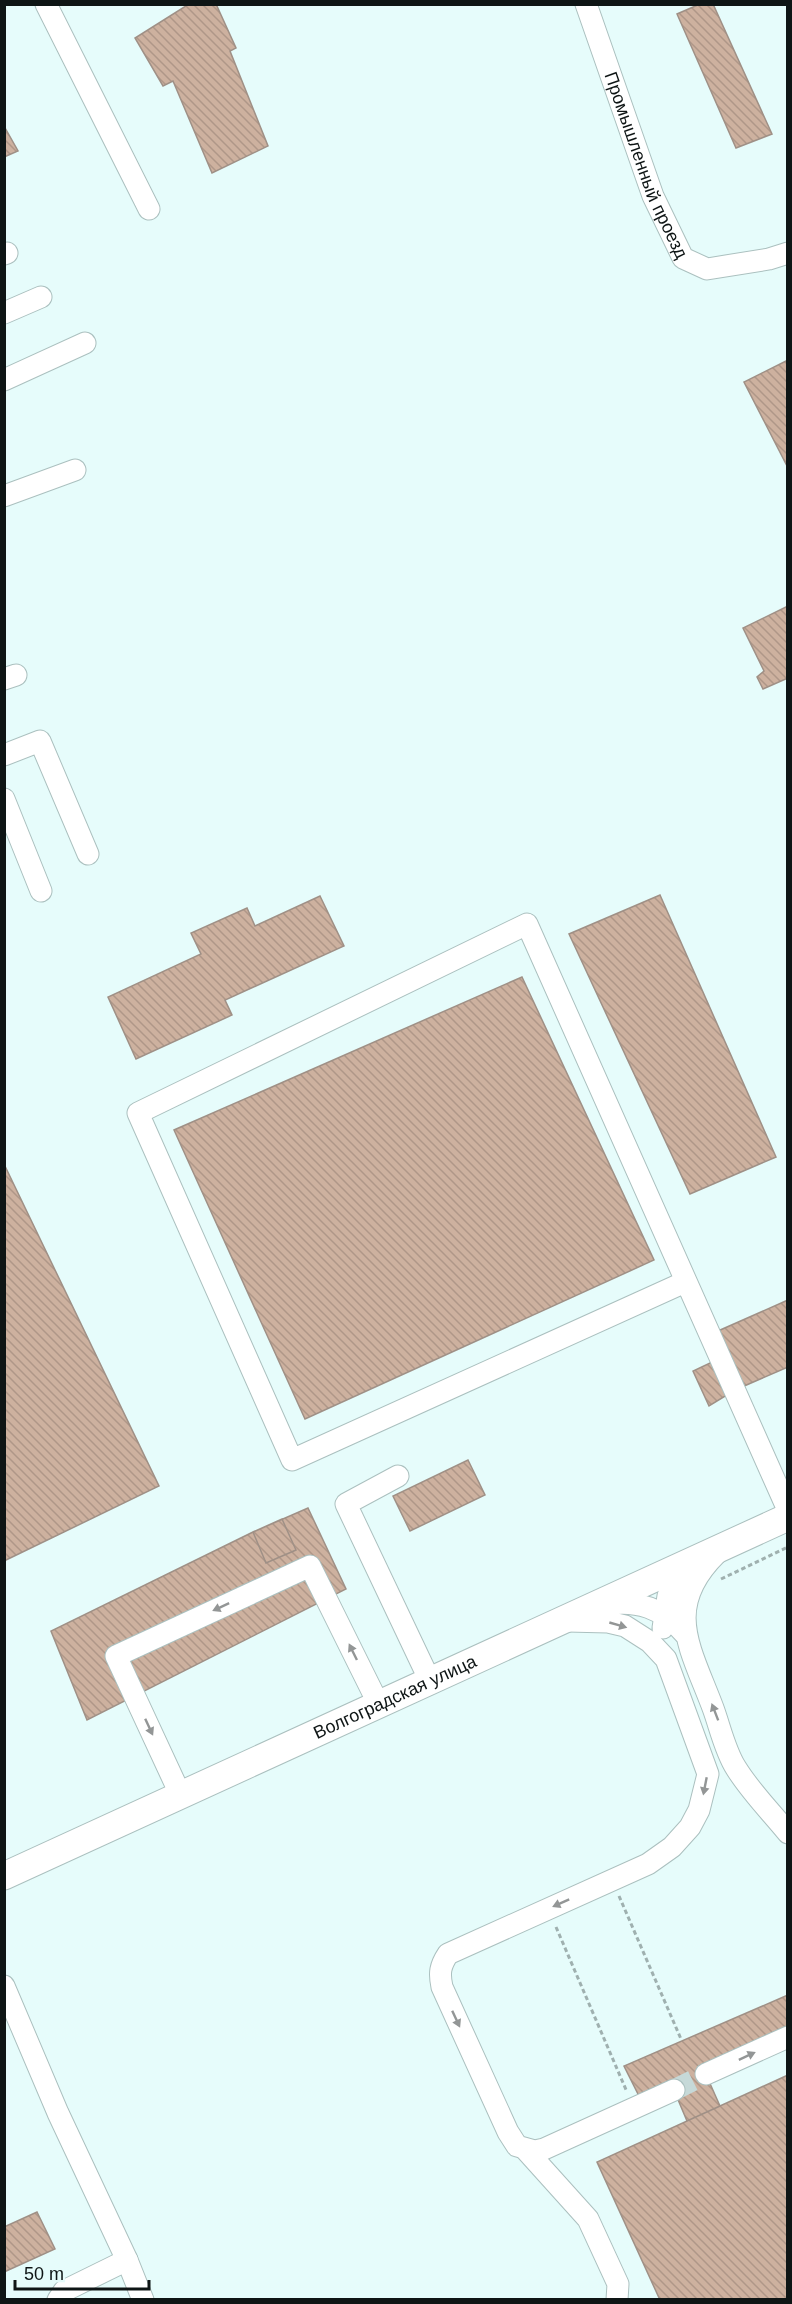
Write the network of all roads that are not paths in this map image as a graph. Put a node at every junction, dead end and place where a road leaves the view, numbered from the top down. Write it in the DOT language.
graph roads {
  1 [pos="46,4"];
  2 [pos="586,4"];
  3 [pos="149,209"];
  4 [pos="788,253"];
  5 [pos="40,297"];
  6 [pos="4,314"];
  7 [pos="85,343"];
  8 [pos="4,380"];
  9 [pos="75,470"];
  10 [pos="4,496"];
  11 [pos="4,755"];
  12 [pos="4,799"];
  13 [pos="88,854"];
  14 [pos="41,891"];
  15 [pos="685,1282"];
  16 [pos="398,1476"];
  17 [pos="788,1510"];
  18 [pos="788,1517"];
  19 [pos="722,1548"];
  20 [pos="682,1566"];
  21 [pos="590,1608"];
  22 [pos="665,1614"];
  23 [pos="560,1622"];
  24 [pos="685,1634"];
  25 [pos="666,1659"];
  26 [pos="430,1681"];
  27 [pos="379,1705"];
  28 [pos="181,1796"];
  29 [pos="788,1833"];
  30 [pos="4,1876"];
  31 [pos="4,1986"];
  32 [pos="788,2037"];
  33 [pos="706,2074"];
  34 [pos="674,2090"];
  35 [pos="525,2149"];
  36 [pos="127,2260"];
  37 [pos="58,2300"];
  38 [pos="143,2300"];
  39 [pos="617,2300"];
  1 -- 3 [label="lane"];
  2 -- 4 [label="lane, Промышленный проезд"];
  5 -- 6 [label="lane"];
  7 -- 8 [label="lane"];
  9 -- 10 [label="lane"];
  11 -- 13 [label="lane"];
  12 -- 14 [label="lane"];
  15 -- 15 [label="lane"];
  15 -- 17 [label="lane"];
  16 -- 26 [label="lane"];
  18 -- 19 [label="main road, Волгоградская улица"];
  19 -- 20 [label="main road, Волгоградская улица"];
  19 -- 24 [label="lane"];
  20 -- 21 [label="main road, Волгоградская улица"];
  20 -- 22 [label="lane"];
  21 -- 22 [label="lane"];
  21 -- 23 [label="main road, Волгоградская улица"];
  22 -- 24 [label="lane"];
  22 -- 25 [label="lane"];
  23 -- 25 [label="lane, one-way"];
  23 -- 26 [label="main road, Волгоградская улица"];
  29 -- 24 [label="lane, one-way"];
  25 -- 35 [label="lane, one-way"];
  26 -- 27 [label="main road, Волгоградская улица"];
  27 -- 28 [label="main road, Волгоградская улица"];
  27 -- 28 [label="lane, one-way"];
  28 -- 30 [label="main road, Волгоградская улица"];
  31 -- 36 [label="lane"];
  33 -- 32 [label="lane, one-way"];
  34 -- 35 [label="lane"];
  35 -- 39 [label="lane"];
  36 -- 37 [label="lane"];
  36 -- 38 [label="lane"];
}
